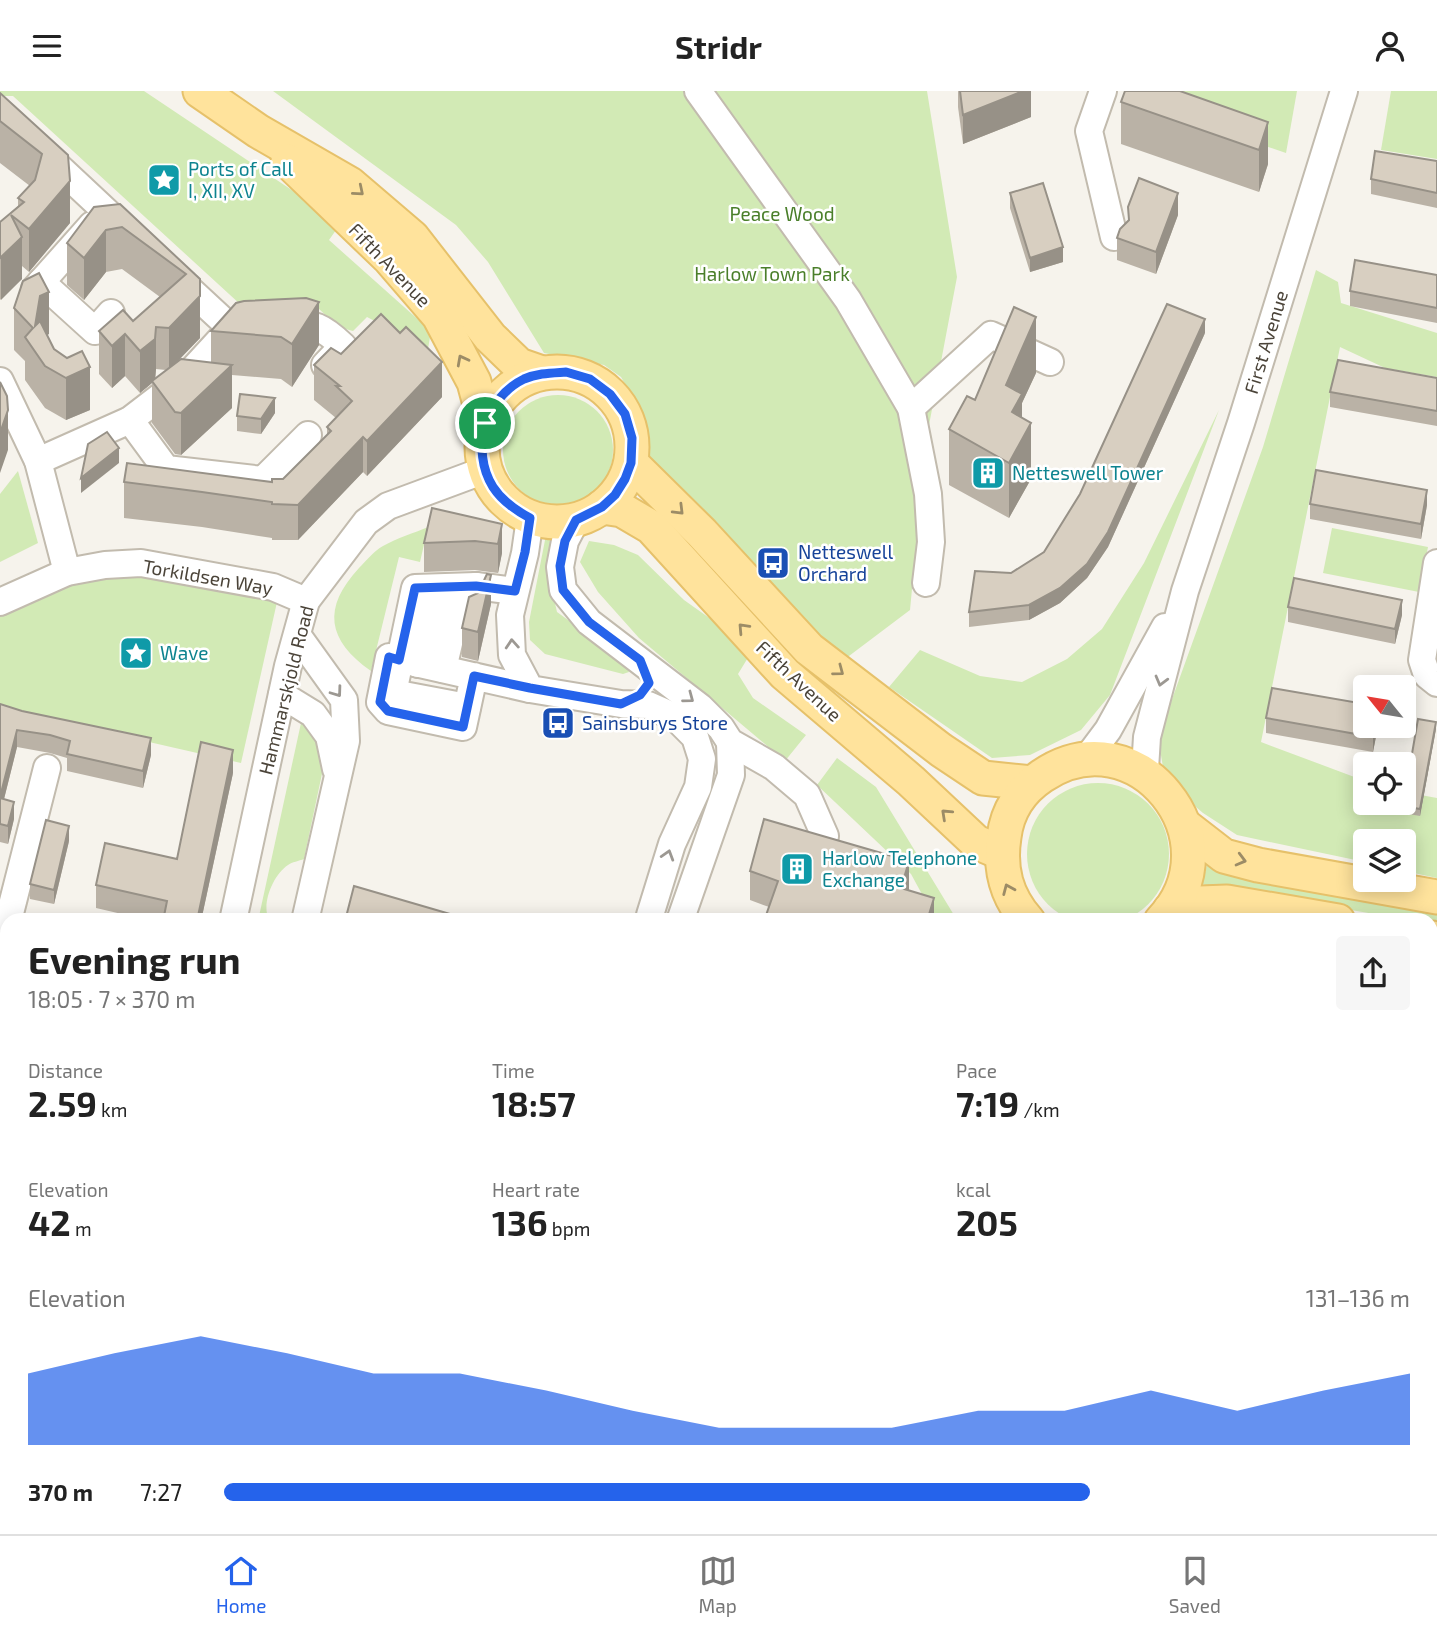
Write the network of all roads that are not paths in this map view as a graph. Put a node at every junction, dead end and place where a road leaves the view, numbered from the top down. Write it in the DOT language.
graph roads {
  1 [pos="200,91"];
  2 [pos="698,91"];
  3 [pos="1103,91"];
  4 [pos="1344,91"];
  5 [pos="0,115"];
  6 [pos="258,131"];
  7 [pos="105,210"];
  8 [pos="1114,237"];
  9 [pos="144,246"];
  10 [pos="163,264"];
  11 [pos="111,313"];
  12 [pos="231,328"];
  13 [pos="1051,362"];
  14 [pos="326,365"];
  15 [pos="542,373"];
  16 [pos="0,381"];
  17 [pos="911,408"];
  18 [pos="130,420"];
  19 [pos="485,423"];
  20 [pos="308,435"];
  21 [pos="38,461"];
  22 [pos="631,463"];
  23 [pos="485,470"];
  24 [pos="589,513"];
  25 [pos="530,518"];
  26 [pos="1437,563"];
  27 [pos="67,572"];
  28 [pos="926,583"];
  29 [pos="476,586"];
  30 [pos="515,591"];
  31 [pos="1185,591"];
  32 [pos="306,601"];
  33 [pos="0,602"];
  34 [pos="456,608"];
  35 [pos="298,636"];
  36 [pos="640,660"];
  37 [pos="429,666"];
  38 [pos="1437,683"];
  39 [pos="530,688"];
  40 [pos="282,695"];
  41 [pos="621,704"];
  42 [pos="730,742"];
  43 [pos="702,758"];
  44 [pos="1087,758"];
  45 [pos="774,767"];
  46 [pos="47,768"];
  47 [pos="731,775"];
  48 [pos="338,781"];
  49 [pos="1032,783"];
  50 [pos="1158,784"];
  51 [pos="1184,825"];
  52 [pos="825,836"];
  53 [pos="1002,853"];
  54 [pos="11,862"];
  55 [pos="1437,900"];
  56 [pos="7,913"];
  57 [pos="235,913"];
  58 [pos="307,913"];
  59 [pos="651,913"];
  60 [pos="683,913"];
  61 [pos="1022,913"];
  62 [pos="1168,913"];
  63 [pos="1174,913"];
  64 [pos="1291,913"];
  1 -- 6 [label="main road, Fifth Avenue"];
  2 -- 17 [label="street"];
  3 -- 8 [label="street"];
  4 -- 31 [label="street, First Avenue"];
  5 -- 7 [label="street"];
  6 -- 15 [label="main road, Fifth Avenue, one-way"];
  19 -- 6 [label="main road, Fifth Avenue, one-way"];
  7 -- 9 [label="street"];
  7 -- 11 [label="street"];
  10 -- 12 [label="street"];
  12 -- 14 [label="street"];
  12 -- 18 [label="street"];
  13 -- 17 [label="street"];
  15 -- 19 [label="main road"];
  15 -- 22 [label="main road"];
  16 -- 21 [label="street"];
  17 -- 28 [label="street"];
  18 -- 20 [label="street"];
  18 -- 21 [label="street"];
  19 -- 23 [label="main road"];
  21 -- 27 [label="street"];
  22 -- 24 [label="main road"];
  22 -- 49 [label="main road, Fifth Avenue, one-way"];
  23 -- 25 [label="main road"];
  23 -- 32 [label="street, Hammarskjold Road"];
  24 -- 25 [label="main road"];
  24 -- 36 [label="street"];
  53 -- 24 [label="main road, Fifth Avenue, one-way"];
  25 -- 30 [label="street"];
  26 -- 38 [label="street"];
  27 -- 32 [label="street, Torkildsen Way"];
  27 -- 33 [label="street, Torkildsen Way"];
  29 -- 30 [label="street"];
  29 -- 34 [label="street"];
  29 -- 37 [label="street"];
  39 -- 30 [label="street, one-way"];
  31 -- 44 [label="street, First Avenue"];
  31 -- 50 [label="street, First Avenue, one-way"];
  32 -- 35 [label="street, Hammarskjold Road"];
  34 -- 37 [label="street"];
  34 -- 37 [label="street"];
  35 -- 40 [label="street, Hammarskjold Road"];
  35 -- 48 [label="street, one-way"];
  36 -- 41 [label="street"];
  36 -- 42 [label="street, one-way"];
  37 -- 37 [label="street"];
  37 -- 39 [label="street"];
  39 -- 41 [label="street"];
  40 -- 48 [label="street"];
  40 -- 57 [label="street, Hammarskjold Road"];
  41 -- 43 [label="street"];
  42 -- 45 [label="street"];
  42 -- 47 [label="street"];
  43 -- 47 [label="street"];
  59 -- 43 [label="street, one-way"];
  44 -- 49 [label="main road"];
  44 -- 50 [label="main road"];
  45 -- 47 [label="street"];
  45 -- 52 [label="street"];
  46 -- 54 [label="street"];
  47 -- 60 [label="street"];
  48 -- 58 [label="street"];
  49 -- 53 [label="main road"];
  50 -- 51 [label="main road"];
  51 -- 55 [label="main road, one-way"];
  51 -- 62 [label="main road"];
  61 -- 53 [label="main road, one-way"];
  54 -- 56 [label="street"];
  63 -- 64 [label="main road"];
}
